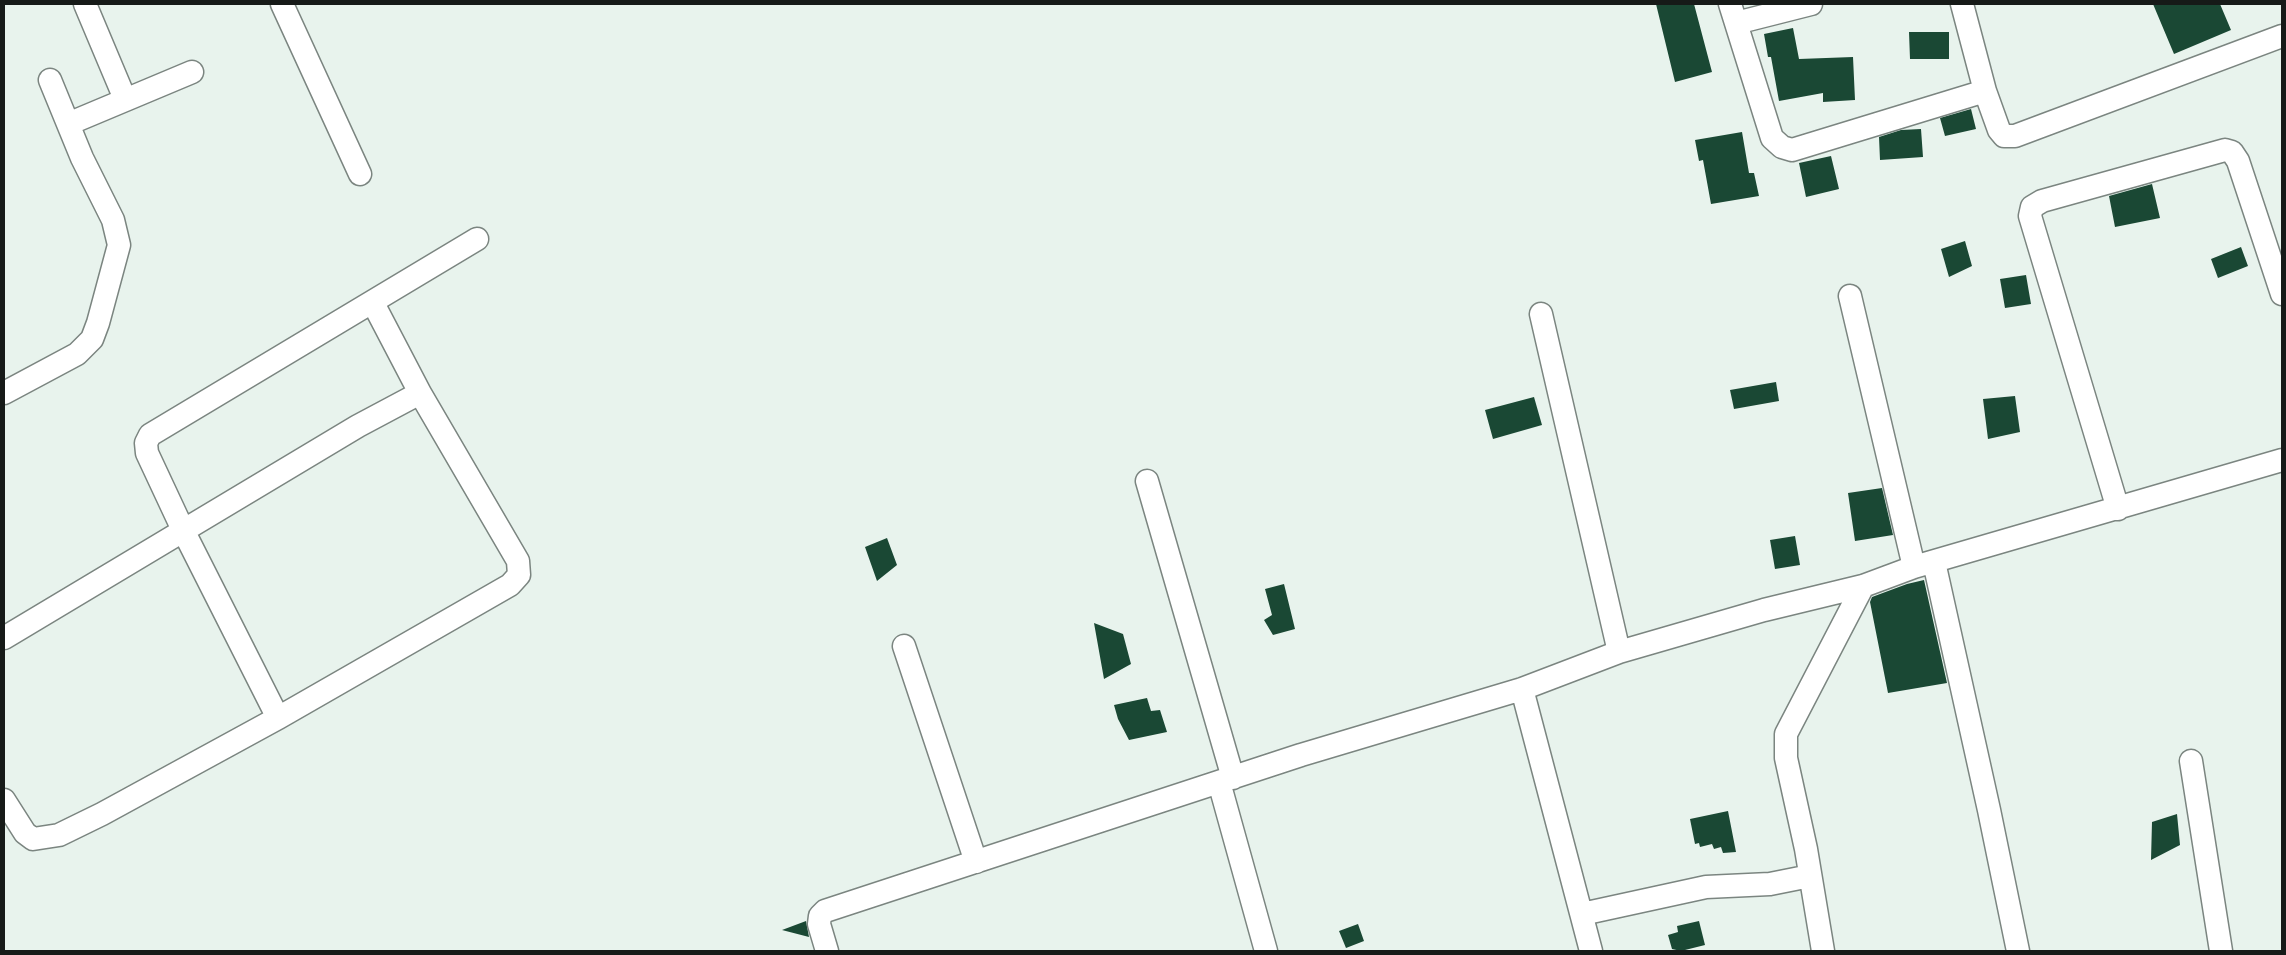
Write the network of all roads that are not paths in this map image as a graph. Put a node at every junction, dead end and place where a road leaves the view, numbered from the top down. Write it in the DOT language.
graph roads {
  1 [pos="85,4"];
  2 [pos="282,4"];
  3 [pos="1811,4"];
  4 [pos="1962,4"];
  5 [pos="1733,14"];
  6 [pos="2282,36"];
  7 [pos="192,72"];
  8 [pos="50,80"];
  9 [pos="1986,91"];
  10 [pos="124,99"];
  11 [pos="68,124"];
  12 [pos="360,174"];
  13 [pos="477,239"];
  14 [pos="2282,294"];
  15 [pos="1850,296"];
  16 [pos="373,303"];
  17 [pos="1541,314"];
  18 [pos="4,393"];
  19 [pos="420,393"];
  20 [pos="2282,460"];
  21 [pos="1147,480"];
  22 [pos="2118,509"];
  23 [pos="183,530"];
  24 [pos="1924,564"];
  25 [pos="1863,586"];
  26 [pos="4,638"];
  27 [pos="904,646"];
  28 [pos="1619,652"];
  29 [pos="1522,689"];
  30 [pos="278,718"];
  31 [pos="2191,761"];
  32 [pos="1226,780"];
  33 [pos="4,800"];
  34 [pos="976,862"];
  35 [pos="1810,876"];
  36 [pos="1582,914"];
  37 [pos="827,951"];
  38 [pos="1266,951"];
  39 [pos="1591,951"];
  40 [pos="1823,951"];
  41 [pos="2018,951"];
  42 [pos="2221,951"];
  1 -- 10 [label="street"];
  2 -- 12 [label="street"];
  3 -- 5 [label="street"];
  4 -- 9 [label="street"];
  5 -- 9 [label="street"];
  6 -- 9 [label="street"];
  7 -- 10 [label="street"];
  8 -- 11 [label="street"];
  10 -- 11 [label="street"];
  11 -- 18 [label="street"];
  13 -- 16 [label="street"];
  14 -- 22 [label="street"];
  15 -- 24 [label="street"];
  16 -- 19 [label="street"];
  16 -- 23 [label="street"];
  17 -- 28 [label="street"];
  19 -- 23 [label="street"];
  19 -- 30 [label="street"];
  20 -- 22 [label="street"];
  21 -- 32 [label="street"];
  22 -- 24 [label="street"];
  23 -- 26 [label="street"];
  23 -- 30 [label="street"];
  24 -- 25 [label="street"];
  24 -- 41 [label="street"];
  25 -- 28 [label="street"];
  25 -- 35 [label="street"];
  27 -- 34 [label="street"];
  28 -- 29 [label="street"];
  29 -- 32 [label="street"];
  29 -- 36 [label="street"];
  30 -- 33 [label="street"];
  31 -- 42 [label="street"];
  32 -- 34 [label="street"];
  32 -- 38 [label="street"];
  34 -- 37 [label="street"];
  35 -- 36 [label="street"];
  35 -- 40 [label="street"];
  36 -- 39 [label="street"];
}
